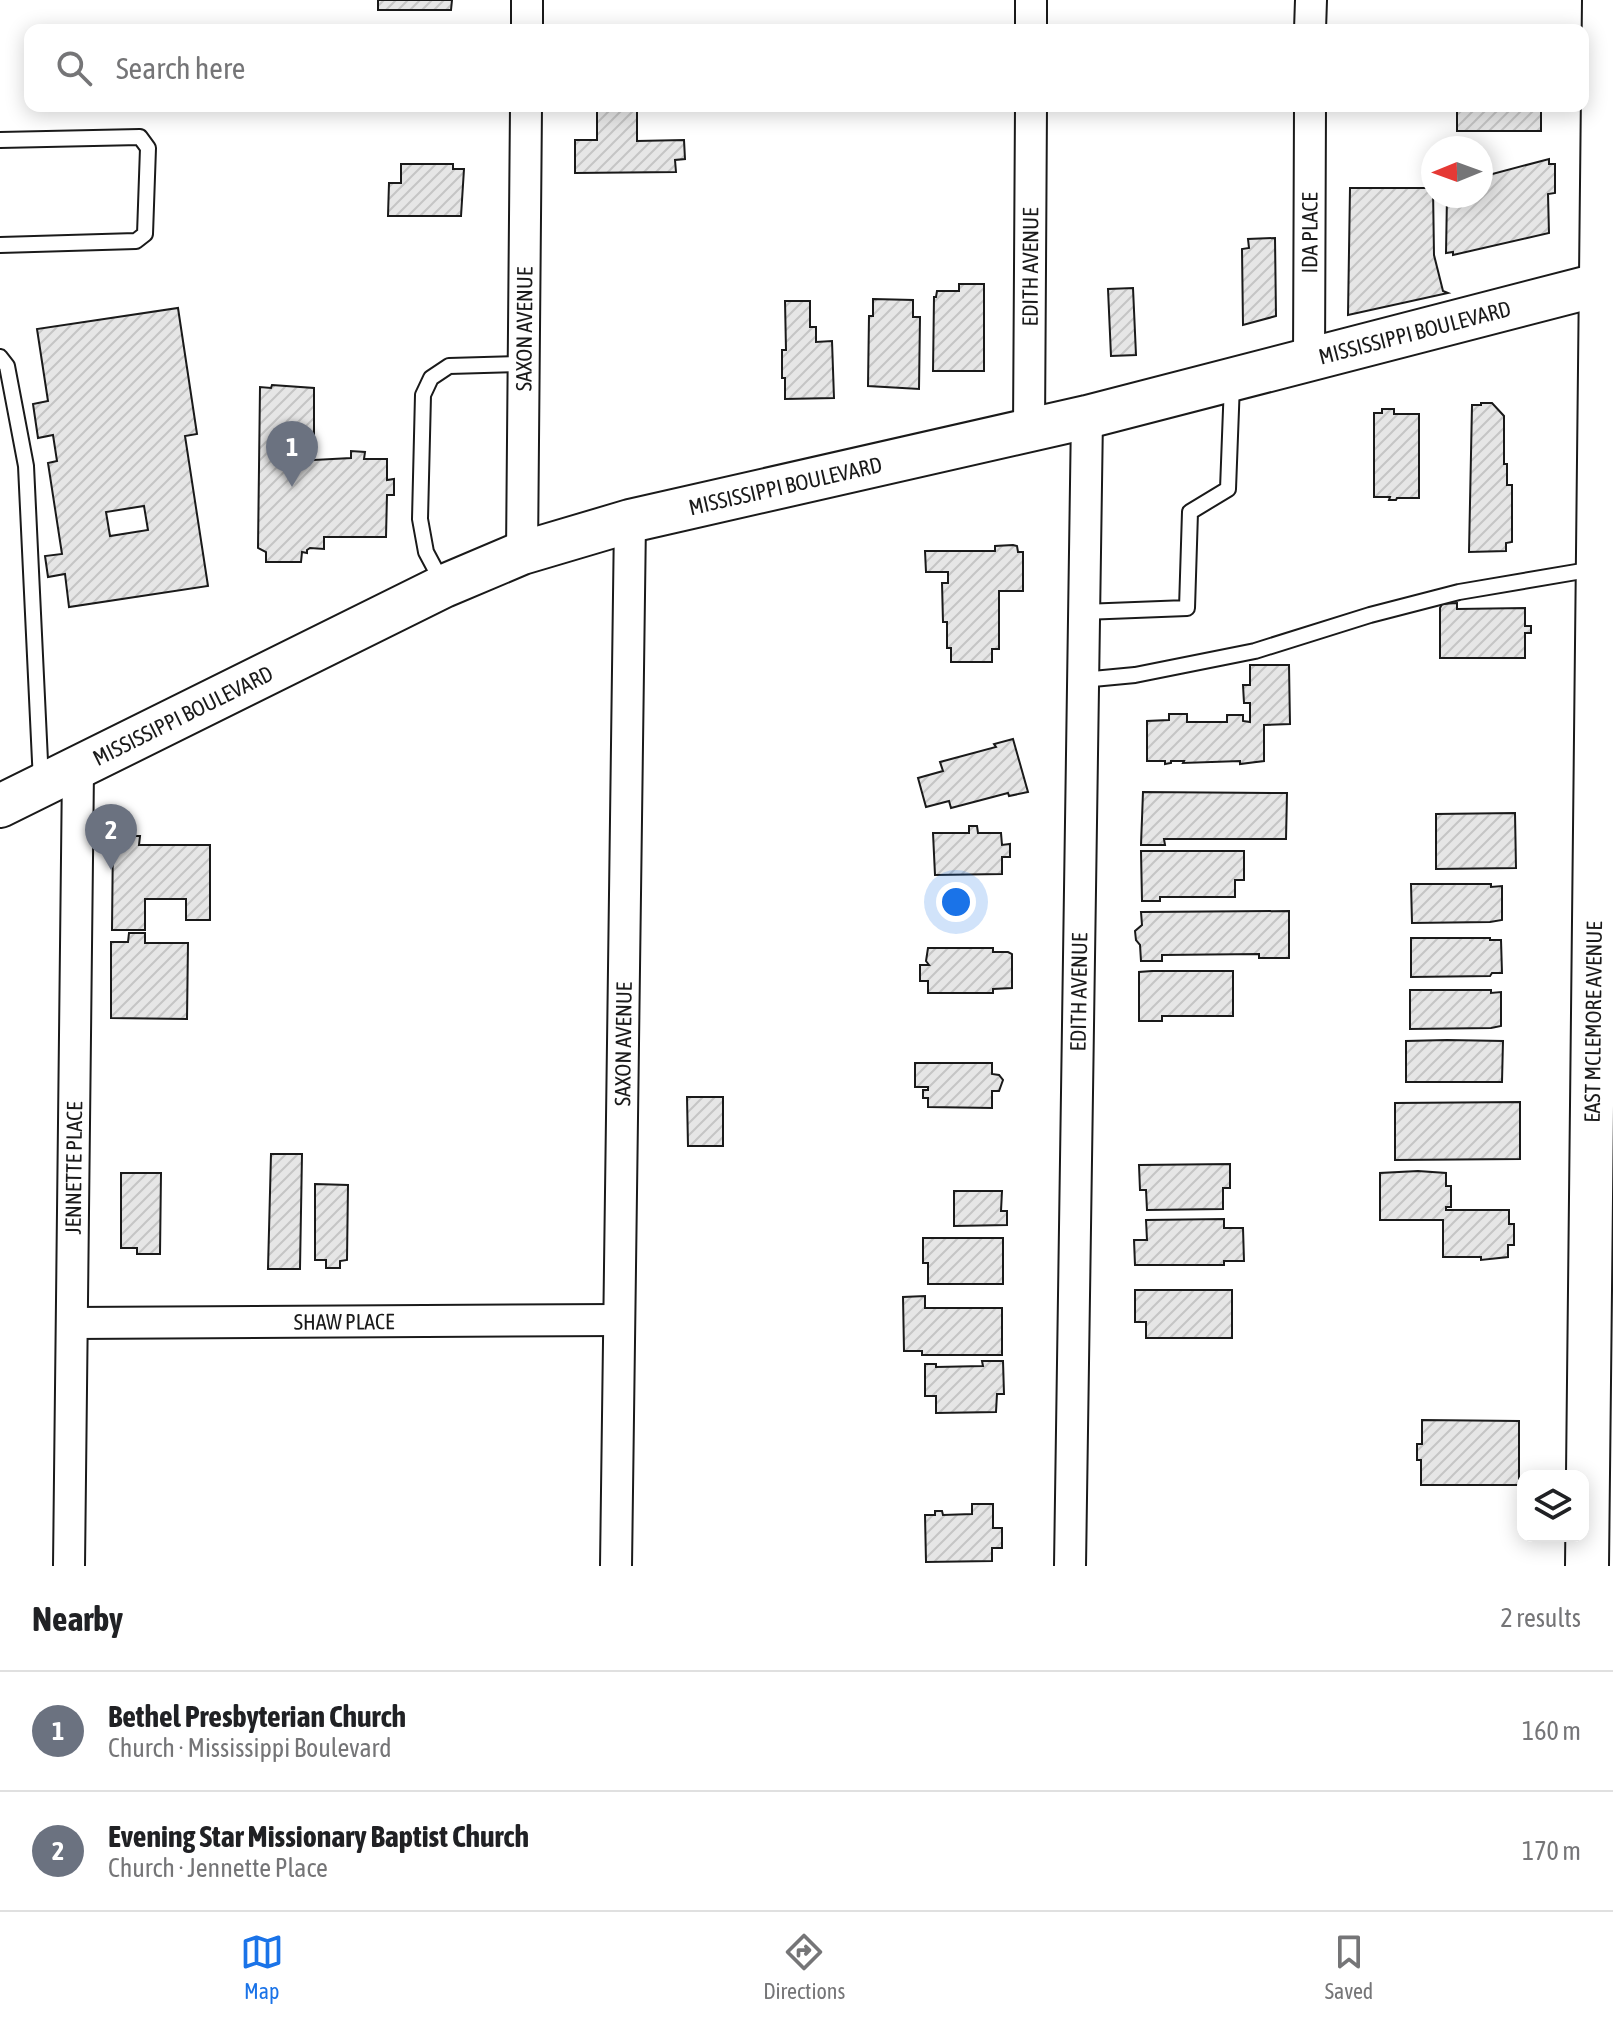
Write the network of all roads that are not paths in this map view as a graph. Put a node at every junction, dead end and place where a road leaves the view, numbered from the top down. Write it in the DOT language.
graph roads {
  1 [pos="527,0"];
  2 [pos="1031,0"];
  3 [pos="1311,0"];
  4 [pos="1604,0"];
  5 [pos="527,24"];
  6 [pos="1031,24"];
  7 [pos="1310,24"];
  8 [pos="526,112"];
  9 [pos="1031,112"];
  10 [pos="1310,112"];
  11 [pos="0,140"];
  12 [pos="0,245"];
  13 [pos="1609,284"];
  14 [pos="0,357"];
  15 [pos="1309,361"];
  16 [pos="523,364"];
  17 [pos="1232,380"];
  18 [pos="1087,417"];
  19 [pos="1606,426"];
  20 [pos="1029,429"];
  21 [pos="630,521"];
  22 [pos="522,553"];
  23 [pos="1598,568"];
  24 [pos="444,586"];
  25 [pos="1083,612"];
  26 [pos="1082,680"];
  27 [pos="59,778"];
  28 [pos="0,806"];
  29 [pos="1602,1052"];
  30 [pos="618,1320"];
  31 [pos="72,1323"];
  32 [pos="69,1566"];
  33 [pos="616,1566"];
  34 [pos="1070,1566"];
  35 [pos="1587,1566"];
  1 -- 5 [label="street"];
  2 -- 6 [label="street"];
  3 -- 7 [label="street"];
  4 -- 13 [label="main road, EAST MCLEMORE AVENUE"];
  8 -- 16 [label="street, SAXON AVENUE"];
  9 -- 20 [label="street, EDITH AVENUE"];
  10 -- 15 [label="street, IDA PLACE"];
  11 -- 12 [label="lane"];
  13 -- 15 [label="main road, MISSISSIPPI BOULEVARD"];
  13 -- 19 [label="main road, EAST MCLEMORE AVENUE"];
  14 -- 27 [label="lane"];
  15 -- 17 [label="main road, MISSISSIPPI BOULEVARD"];
  16 -- 22 [label="street, SAXON AVENUE"];
  16 -- 24 [label="lane"];
  17 -- 18 [label="main road, MISSISSIPPI BOULEVARD"];
  17 -- 25 [label="lane"];
  18 -- 20 [label="main road, MISSISSIPPI BOULEVARD"];
  18 -- 25 [label="street, EDITH AVENUE"];
  19 -- 23 [label="main road, EAST MCLEMORE AVENUE"];
  20 -- 21 [label="main road, MISSISSIPPI BOULEVARD"];
  21 -- 22 [label="main road, MISSISSIPPI BOULEVARD"];
  21 -- 30 [label="street, SAXON AVENUE"];
  22 -- 24 [label="main road, MISSISSIPPI BOULEVARD"];
  23 -- 26 [label="lane"];
  23 -- 29 [label="main road, EAST MCLEMORE AVENUE"];
  24 -- 27 [label="main road, MISSISSIPPI BOULEVARD"];
  25 -- 26 [label="street, EDITH AVENUE"];
  26 -- 34 [label="street, EDITH AVENUE"];
  27 -- 28 [label="main road, MISSISSIPPI BOULEVARD"];
  27 -- 31 [label="street, JENNETTE PLACE"];
  29 -- 35 [label="main road, EAST MCLEMORE AVENUE"];
  30 -- 31 [label="street, SHAW PLACE"];
  30 -- 33 [label="street, SAXON AVENUE"];
  31 -- 32 [label="street, JENNETTE PLACE"];
}
